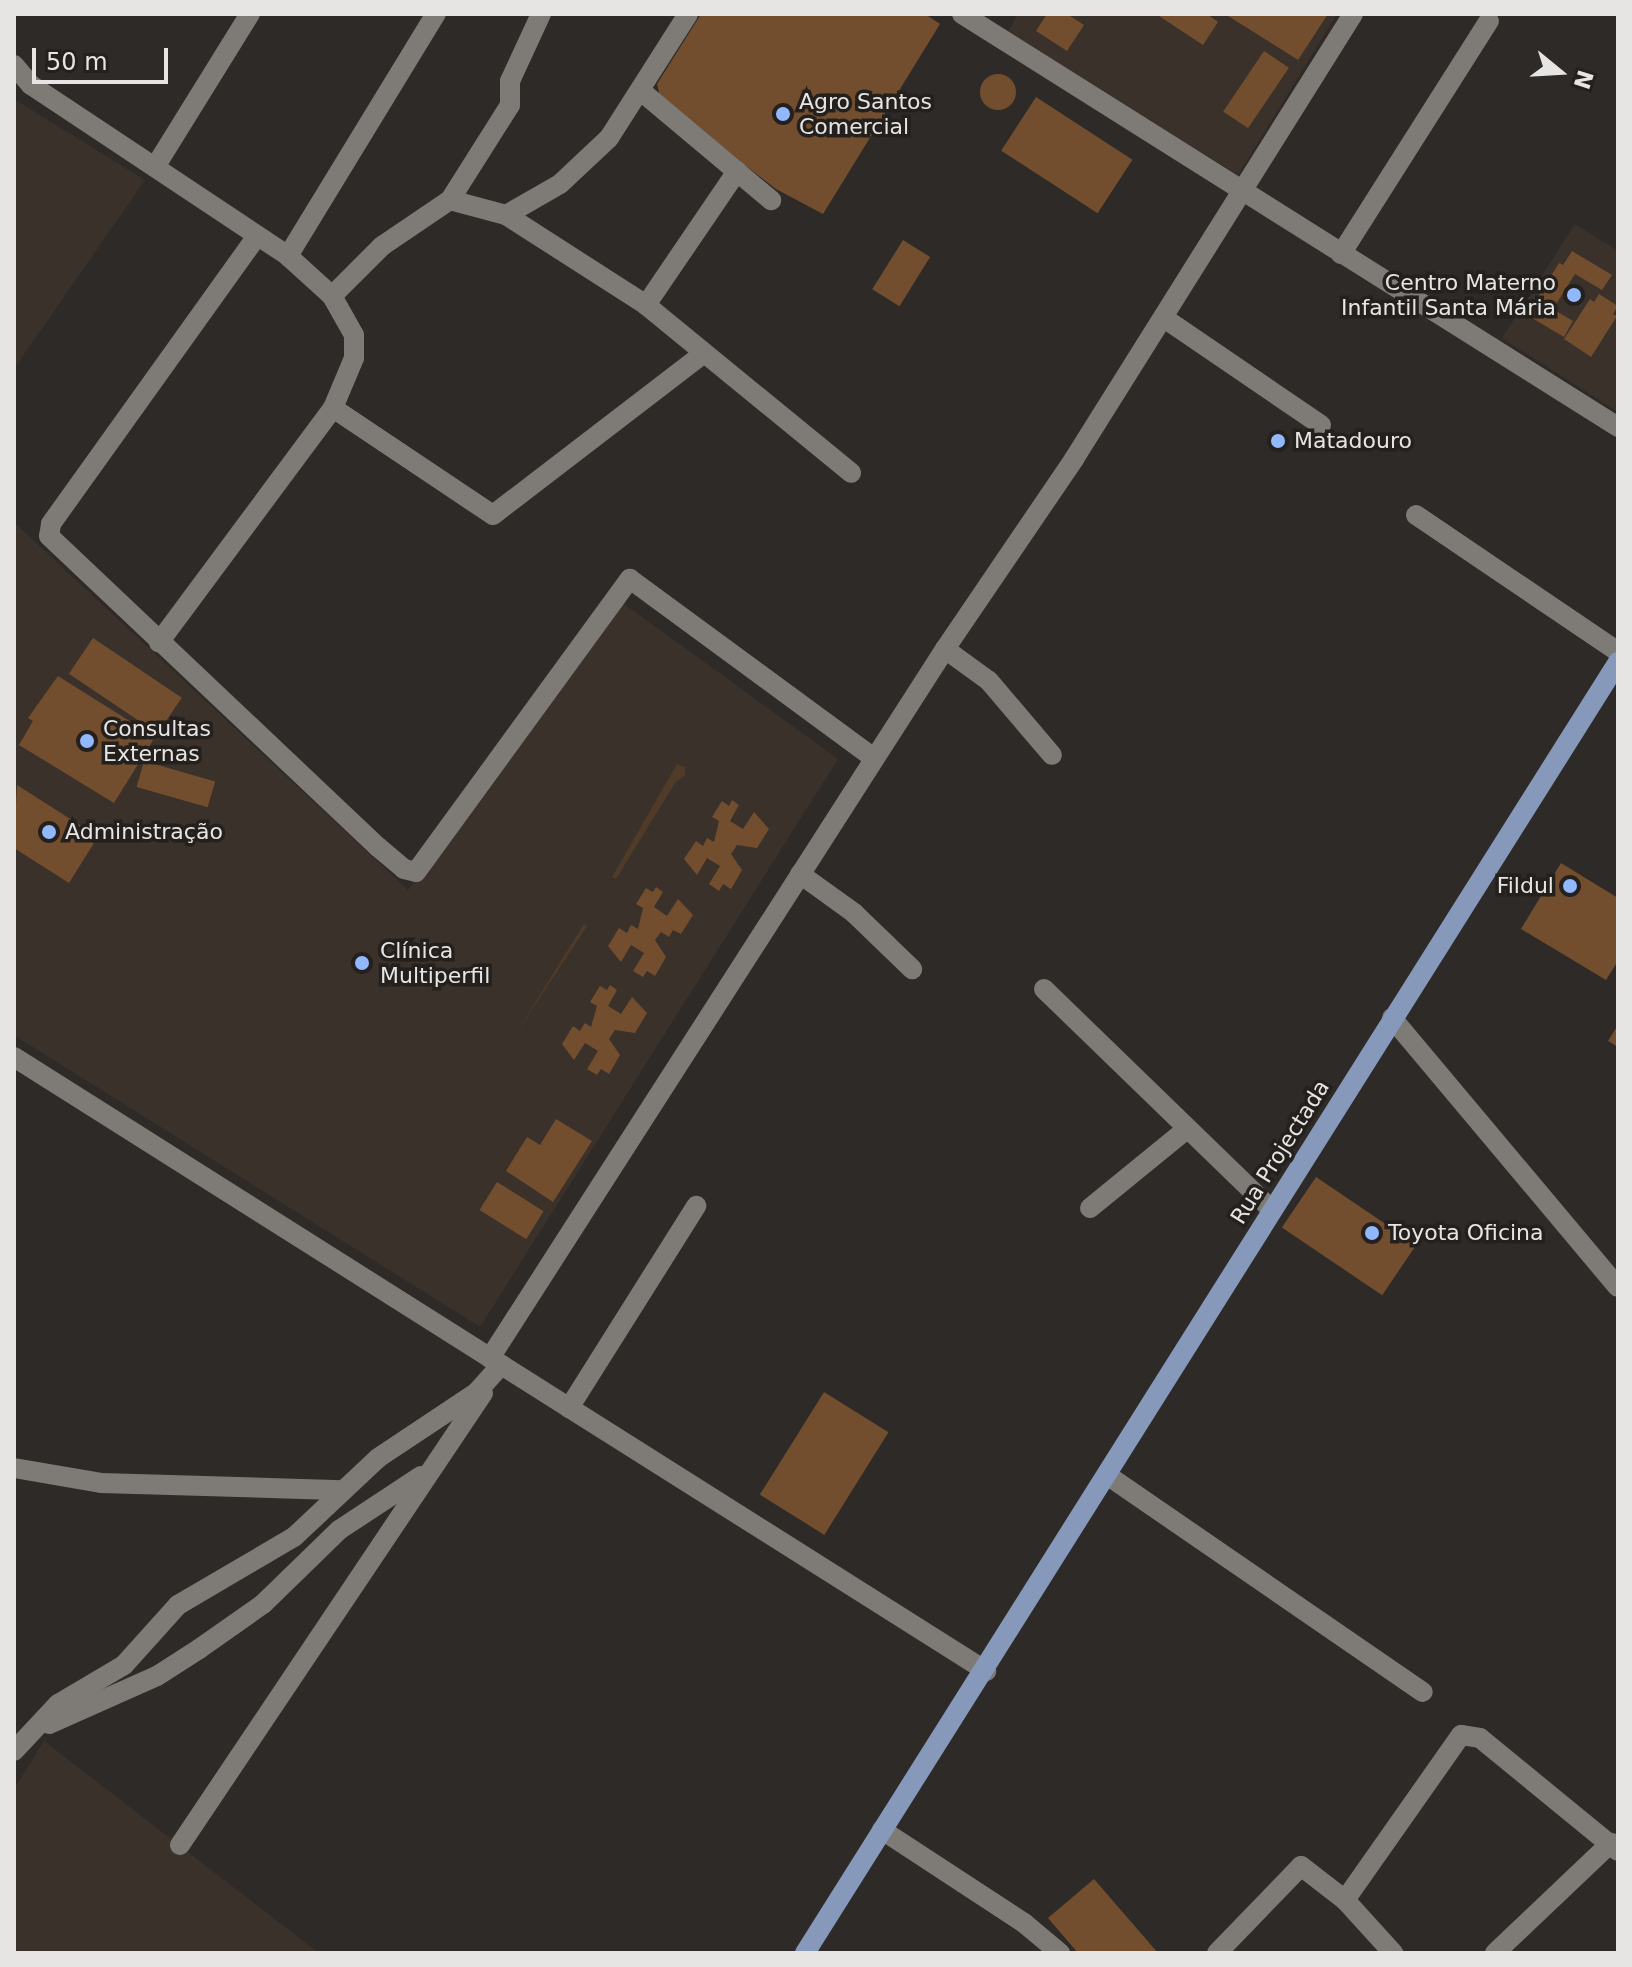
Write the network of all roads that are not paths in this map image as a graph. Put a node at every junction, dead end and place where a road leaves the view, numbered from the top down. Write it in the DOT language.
graph roads {
  1 [pos="250,14"];
  2 [pos="436,14"];
  3 [pos="541,14"];
  4 [pos="688,14"];
  5 [pos="962,14"];
  6 [pos="1353,14"];
  7 [pos="1489,21"];
  8 [pos="14,65"];
  9 [pos="641,91"];
  10 [pos="155,167"];
  11 [pos="737,171"];
  12 [pos="1241,194"];
  13 [pos="450,200"];
  14 [pos="771,200"];
  15 [pos="506,215"];
  16 [pos="257,236"];
  17 [pos="1341,254"];
  18 [pos="288,256"];
  19 [pos="332,296"];
  20 [pos="646,305"];
  21 [pos="1164,318"];
  22 [pos="704,353"];
  23 [pos="333,408"];
  24 [pos="1321,425"];
  25 [pos="1618,427"];
  26 [pos="851,473"];
  27 [pos="1416,515"];
  28 [pos="159,642"];
  29 [pos="945,649"];
  30 [pos="1618,652"];
  31 [pos="1618,662"];
  32 [pos="1052,755"];
  33 [pos="874,758"];
  34 [pos="800,874"];
  35 [pos="912,969"];
  36 [pos="1044,989"];
  37 [pos="1392,1018"];
  38 [pos="14,1057"];
  39 [pos="1187,1129"];
  40 [pos="696,1206"];
  41 [pos="1090,1208"];
  42 [pos="1272,1210"];
  43 [pos="1618,1287"];
  44 [pos="496,1362"];
  45 [pos="569,1408"];
  46 [pos="441,1456"];
  47 [pos="14,1468"];
  48 [pos="1107,1475"];
  49 [pos="342,1490"];
  50 [pos="986,1671"];
  51 [pos="1423,1692"];
  52 [pos="15,1749"];
  53 [pos="882,1830"];
  54 [pos="180,1845"];
  55 [pos="1614,1847"];
  56 [pos="1345,1900"];
  57 [pos="1389,1951"];
  58 [pos="805,1953"];
  59 [pos="1060,1953"];
  60 [pos="1217,1953"];
  61 [pos="1495,1953"];
  1 -- 10 [label="street"];
  2 -- 18 [label="street"];
  3 -- 13 [label="street"];
  4 -- 9 [label="street"];
  5 -- 12 [label="street"];
  6 -- 12 [label="street"];
  7 -- 17 [label="street"];
  8 -- 10 [label="street"];
  9 -- 11 [label="street"];
  9 -- 15 [label="street"];
  10 -- 16 [label="street"];
  11 -- 14 [label="street"];
  11 -- 20 [label="street"];
  12 -- 17 [label="street"];
  12 -- 21 [label="street"];
  13 -- 15 [label="street"];
  13 -- 19 [label="street"];
  15 -- 20 [label="street"];
  16 -- 18 [label="street"];
  16 -- 28 [label="street"];
  17 -- 25 [label="street"];
  18 -- 19 [label="street"];
  19 -- 23 [label="street"];
  20 -- 22 [label="street"];
  21 -- 24 [label="street"];
  21 -- 29 [label="street"];
  22 -- 23 [label="street"];
  22 -- 26 [label="street"];
  23 -- 28 [label="street"];
  27 -- 30 [label="street"];
  28 -- 33 [label="street"];
  29 -- 32 [label="street"];
  29 -- 33 [label="street"];
  31 -- 37 [label="main road, Rua Projectada"];
  33 -- 34 [label="street"];
  34 -- 35 [label="street"];
  34 -- 44 [label="street"];
  36 -- 39 [label="street"];
  37 -- 42 [label="main road, Rua Projectada"];
  37 -- 43 [label="street"];
  38 -- 44 [label="street"];
  39 -- 41 [label="street"];
  39 -- 42 [label="street"];
  40 -- 45 [label="street"];
  42 -- 48 [label="main road, Rua Projectada"];
  44 -- 45 [label="street"];
  44 -- 46 [label="street"];
  44 -- 49 [label="street"];
  45 -- 50 [label="street"];
  46 -- 52 [label="street"];
  46 -- 54 [label="street"];
  47 -- 49 [label="street"];
  48 -- 50 [label="main road, Rua Projectada"];
  48 -- 51 [label="street"];
  49 -- 52 [label="street"];
  50 -- 53 [label="main road, Rua Projectada"];
  53 -- 58 [label="main road, Rua Projectada"];
  53 -- 59 [label="street"];
  55 -- 56 [label="street"];
  55 -- 61 [label="street"];
  56 -- 57 [label="street"];
  56 -- 60 [label="street"];
}
